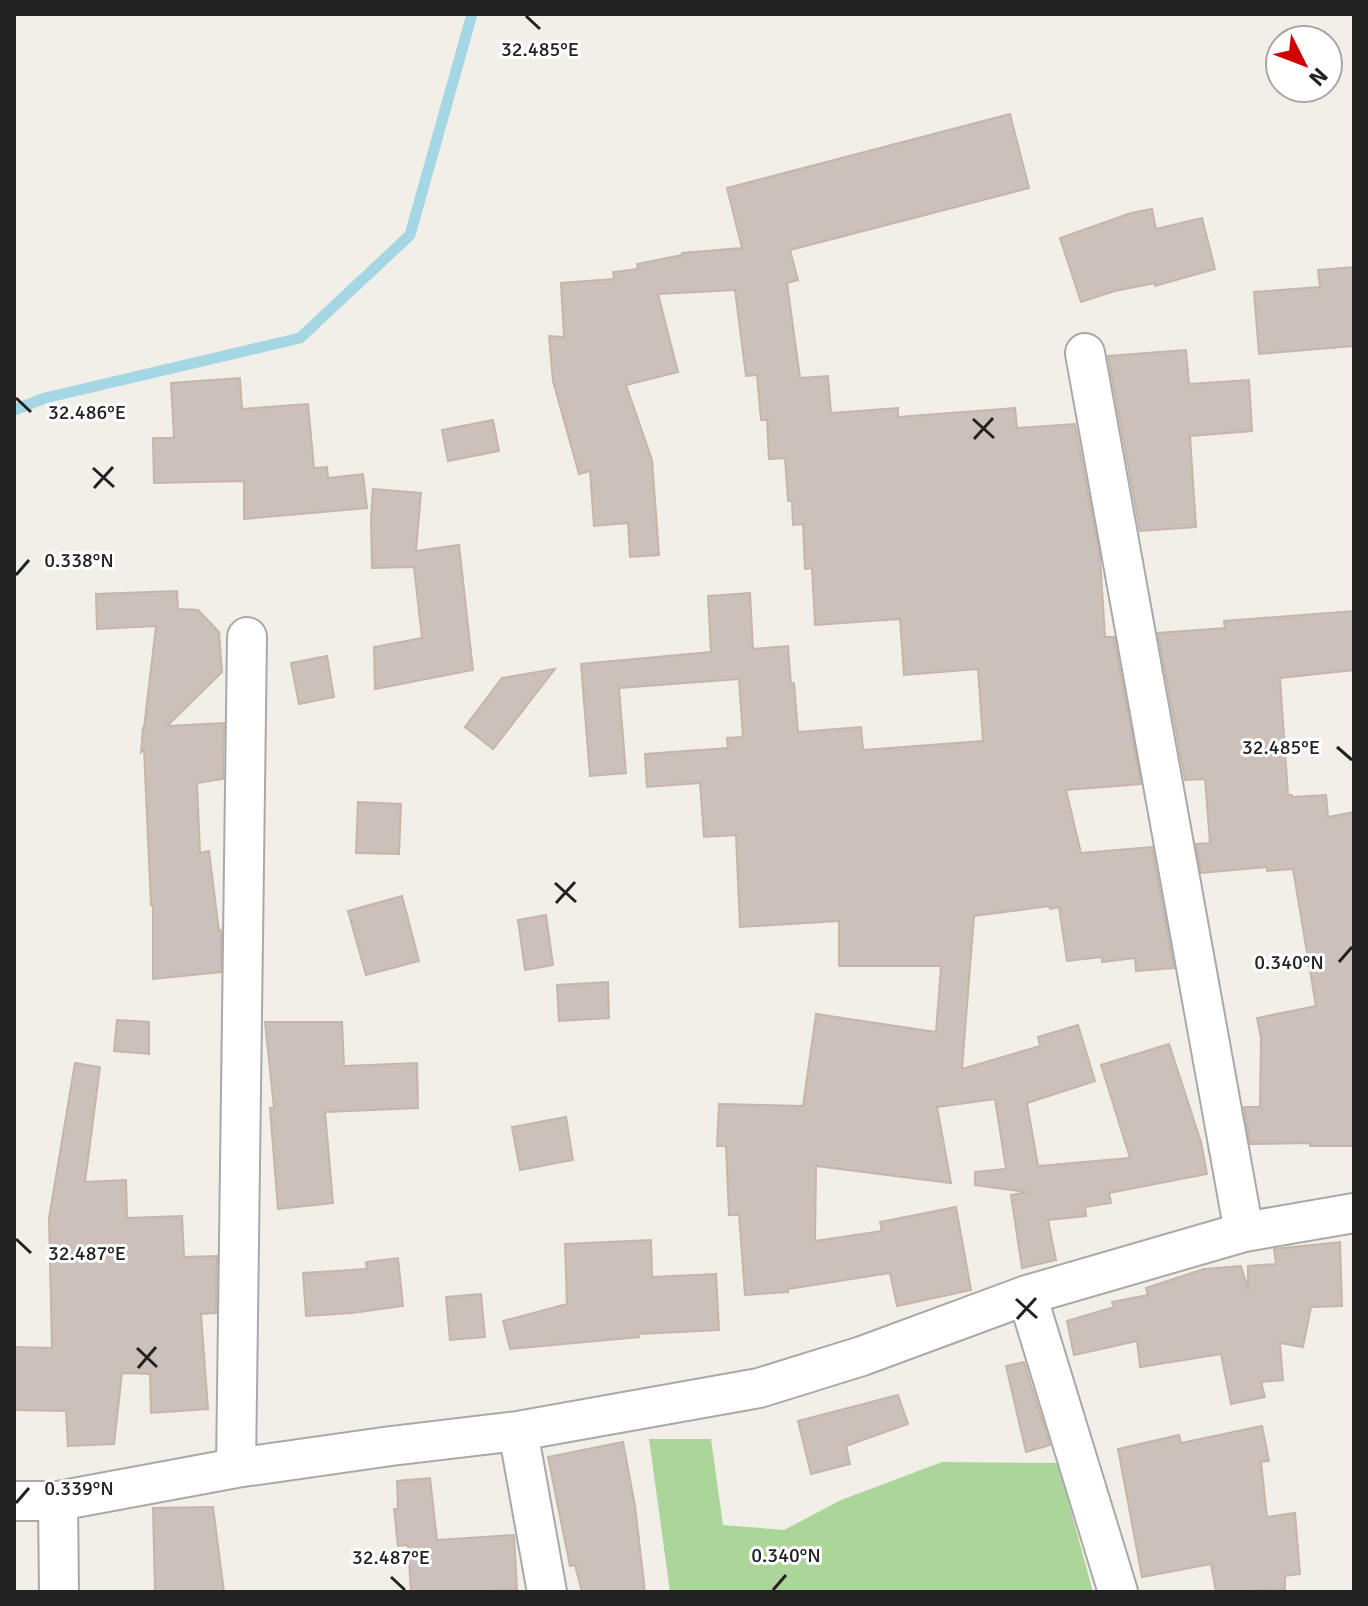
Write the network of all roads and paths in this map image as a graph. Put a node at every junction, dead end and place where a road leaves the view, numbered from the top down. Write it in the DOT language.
graph roads {
  1 [pos="1085,353"];
  2 [pos="247,637"];
  3 [pos="1354,1213"];
  4 [pos="1244,1232"];
  5 [pos="1027,1295"];
  6 [pos="518,1431"];
  7 [pos="236,1468"];
  8 [pos="14,1501"];
  9 [pos="58,1501"];
  10 [pos="59,1592"];
  11 [pos="547,1592"];
  12 [pos="1118,1592"];
  1 -- 4 [label="street"];
  2 -- 7 [label="street"];
  3 -- 4 [label="street"];
  4 -- 5 [label="street"];
  5 -- 6 [label="street"];
  5 -- 12 [label="street"];
  6 -- 7 [label="street"];
  6 -- 11 [label="street"];
  7 -- 9 [label="street"];
  8 -- 9 [label="street"];
  9 -- 10 [label="street"];
}
